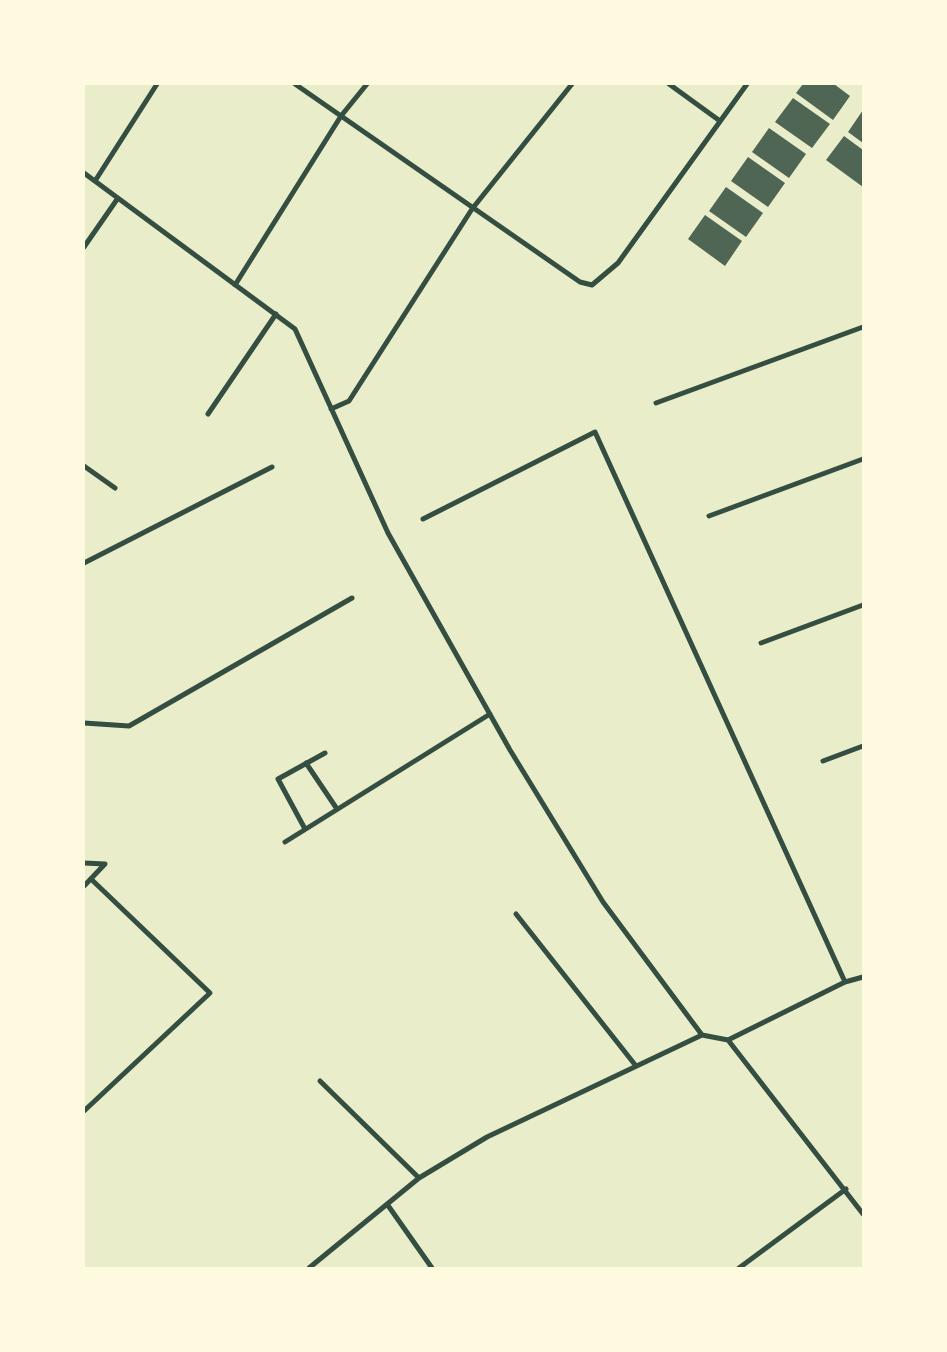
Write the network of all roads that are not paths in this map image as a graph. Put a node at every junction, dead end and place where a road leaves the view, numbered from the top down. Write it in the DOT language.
graph roads {
  1 [pos="157,84"];
  2 [pos="295,84"];
  3 [pos="366,84"];
  4 [pos="572,84"];
  5 [pos="669,84"];
  6 [pos="747,84"];
  7 [pos="341,116"];
  8 [pos="720,122"];
  9 [pos="84,173"];
  10 [pos="95,181"];
  11 [pos="118,198"];
  12 [pos="472,209"];
  13 [pos="84,247"];
  14 [pos="235,285"];
  15 [pos="276,314"];
  16 [pos="863,326"];
  17 [pos="656,403"];
  18 [pos="331,409"];
  19 [pos="208,414"];
  20 [pos="863,459"];
  21 [pos="84,466"];
  22 [pos="272,467"];
  23 [pos="115,488"];
  24 [pos="709,516"];
  25 [pos="423,519"];
  26 [pos="84,563"];
  27 [pos="352,598"];
  28 [pos="863,604"];
  29 [pos="761,644"];
  30 [pos="490,714"];
  31 [pos="84,722"];
  32 [pos="863,746"];
  33 [pos="325,753"];
  34 [pos="823,761"];
  35 [pos="306,764"];
  36 [pos="337,809"];
  37 [pos="305,829"];
  38 [pos="285,842"];
  39 [pos="84,863"];
  40 [pos="90,879"];
  41 [pos="84,886"];
  42 [pos="516,914"];
  43 [pos="863,977"];
  44 [pos="845,982"];
  45 [pos="702,1035"];
  46 [pos="728,1040"];
  47 [pos="636,1066"];
  48 [pos="320,1081"];
  49 [pos="84,1111"];
  50 [pos="419,1178"];
  51 [pos="846,1189"];
  52 [pos="387,1204"];
  53 [pos="863,1214"];
  54 [pos="309,1268"];
  55 [pos="432,1268"];
  56 [pos="739,1268"];
  1 -- 10 [label="street"];
  2 -- 7 [label="street"];
  3 -- 7 [label="street"];
  4 -- 12 [label="street"];
  5 -- 8 [label="street"];
  6 -- 8 [label="street"];
  7 -- 12 [label="street"];
  7 -- 14 [label="street"];
  8 -- 12 [label="street"];
  9 -- 10 [label="street"];
  10 -- 11 [label="street"];
  11 -- 13 [label="street"];
  11 -- 14 [label="street"];
  12 -- 18 [label="street"];
  14 -- 15 [label="street"];
  15 -- 18 [label="street"];
  15 -- 19 [label="street"];
  16 -- 17 [label="street"];
  18 -- 30 [label="street"];
  20 -- 24 [label="street"];
  21 -- 23 [label="street"];
  22 -- 26 [label="street"];
  25 -- 44 [label="street"];
  27 -- 31 [label="street"];
  28 -- 29 [label="street"];
  30 -- 36 [label="street"];
  30 -- 45 [label="street"];
  32 -- 34 [label="street"];
  33 -- 35 [label="street"];
  35 -- 36 [label="street"];
  35 -- 37 [label="street"];
  36 -- 37 [label="street"];
  37 -- 38 [label="street"];
  39 -- 40 [label="street"];
  40 -- 41 [label="street"];
  40 -- 49 [label="street"];
  42 -- 47 [label="street"];
  43 -- 44 [label="street"];
  44 -- 46 [label="street"];
  45 -- 46 [label="street"];
  45 -- 47 [label="street"];
  46 -- 51 [label="street"];
  47 -- 50 [label="street"];
  48 -- 50 [label="street"];
  50 -- 52 [label="street"];
  51 -- 53 [label="street"];
  51 -- 56 [label="street"];
  52 -- 54 [label="street"];
  52 -- 55 [label="street"];
}
